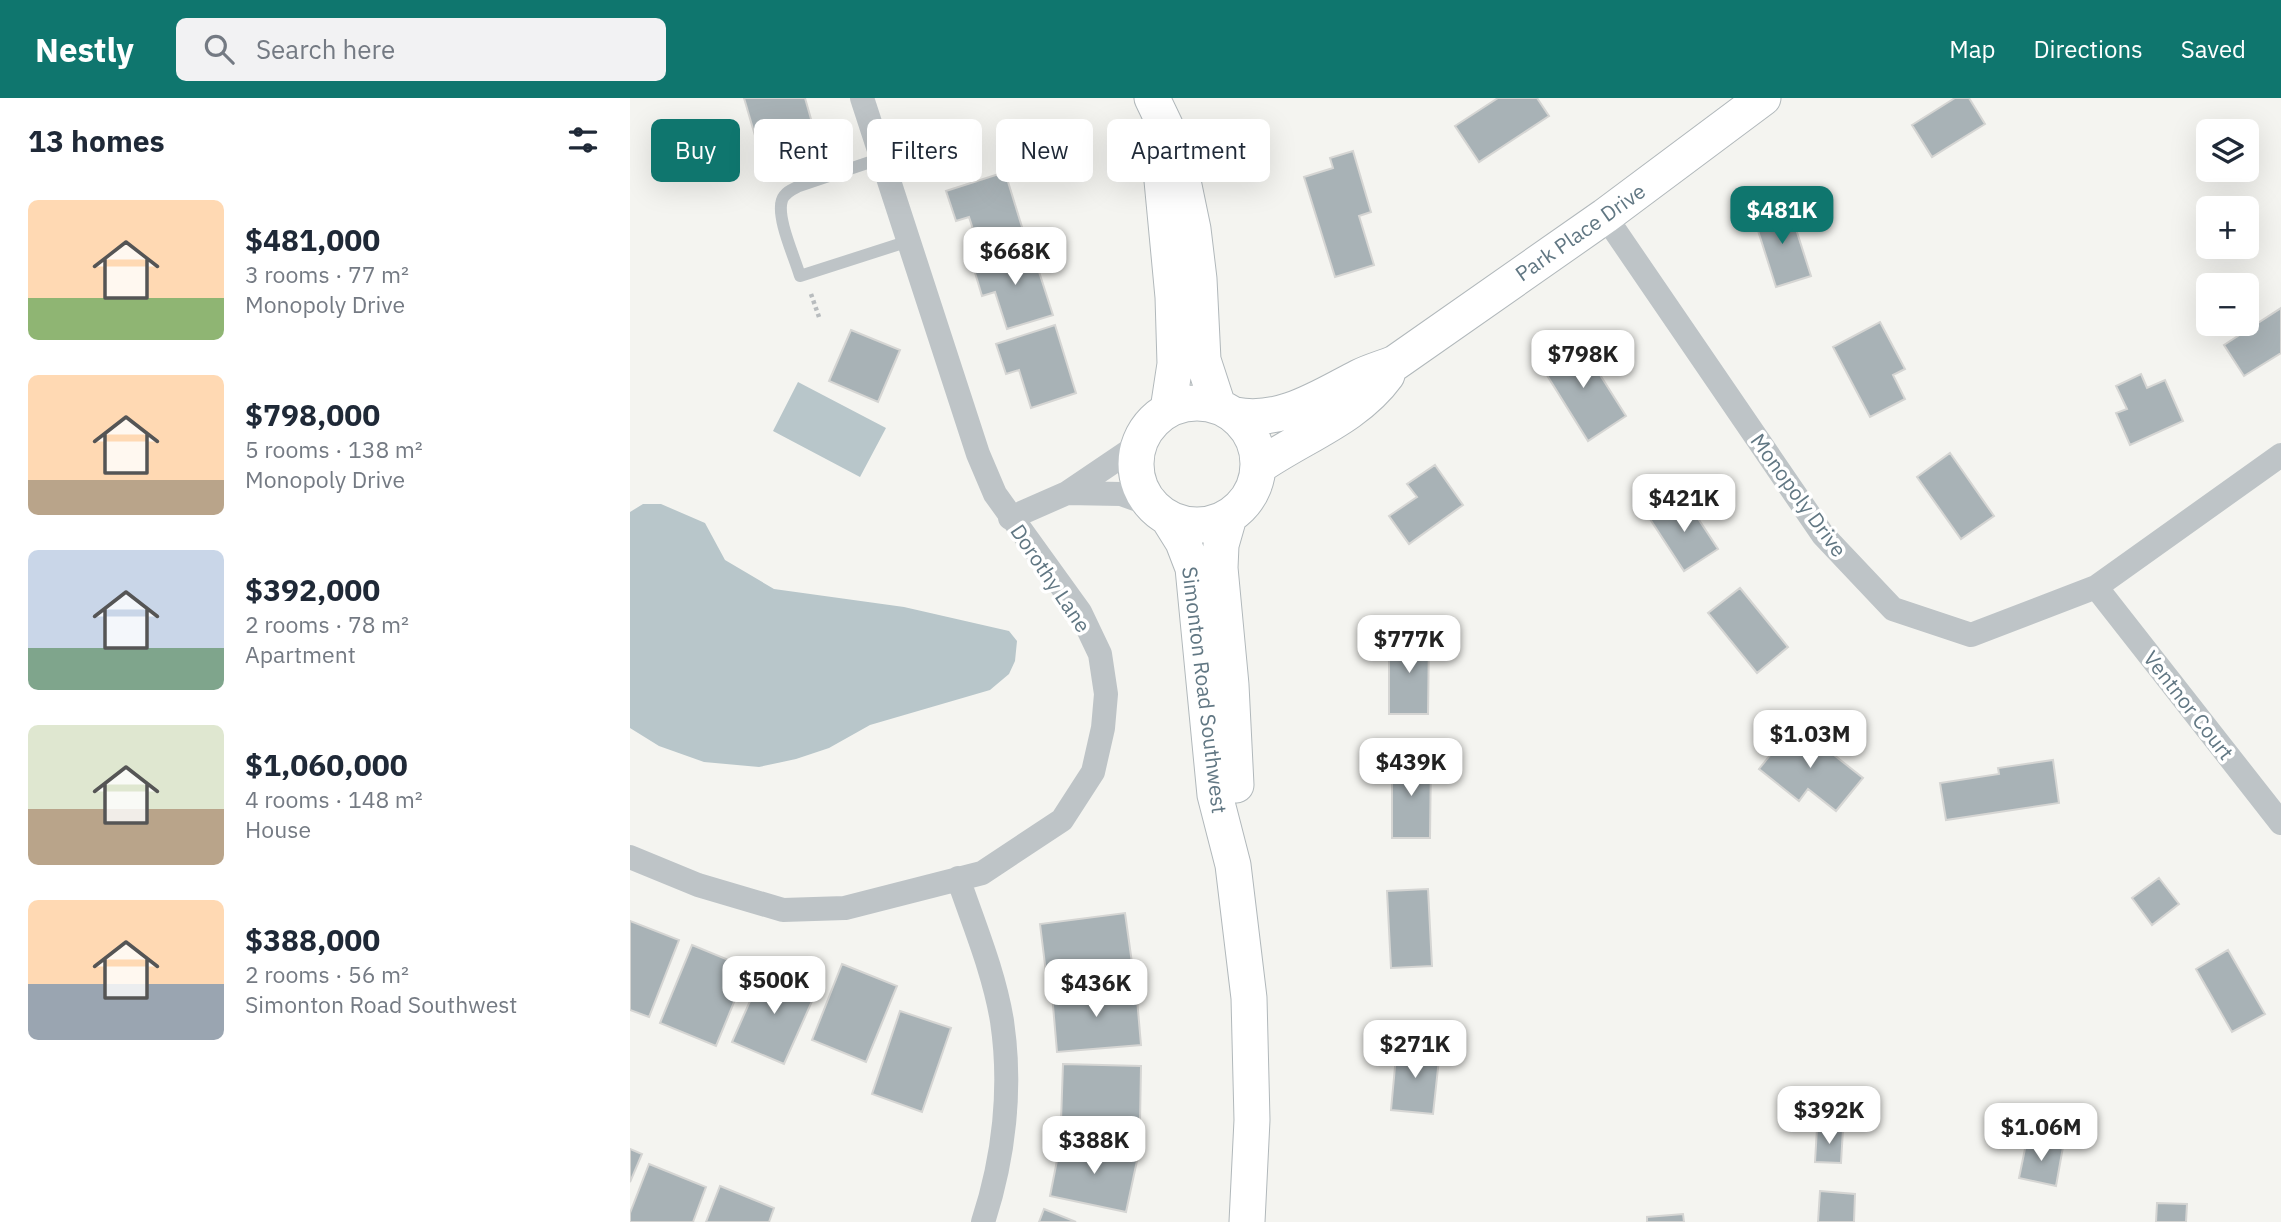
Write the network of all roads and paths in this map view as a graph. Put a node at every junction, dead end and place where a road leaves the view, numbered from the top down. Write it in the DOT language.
graph roads {
  1 [pos="862,98"];
  2 [pos="1763,98"];
  3 [pos="1155,106"];
  4 [pos="869,119"];
  5 [pos="867,163"];
  6 [pos="890,182"];
  7 [pos="1605,216"];
  8 [pos="909,241"];
  9 [pos="1395,363"];
  10 [pos="1168,410"];
  11 [pos="1226,411"];
  12 [pos="1139,446"];
  13 [pos="2281,455"];
  14 [pos="1258,467"];
  15 [pos="1067,493"];
  16 [pos="1160,511"];
  17 [pos="1229,516"];
  18 [pos="1010,518"];
  19 [pos="2096,587"];
  20 [pos="2281,824"];
  21 [pos="630,857"];
  22 [pos="1233,865"];
  23 [pos="958,878"];
  24 [pos="983,1222"];
  25 [pos="1247,1222"];
  1 -- 4 [label="street, Dorothy Lane"];
  2 -- 7 [label="street, Park Place Drive"];
  3 -- 10 [label="street"];
  3 -- 11 [label="street"];
  5 -- 8 [label="lane"];
  6 -- 8 [label="street, Dorothy Lane"];
  7 -- 9 [label="street, Park Place Drive"];
  7 -- 19 [label="street, Monopoly Drive"];
  8 -- 18 [label="street, Dorothy Lane"];
  9 -- 11 [label="street, Park Place Drive"];
  9 -- 14 [label="street, Park Place Drive"];
  10 -- 11 [label="street"];
  10 -- 12 [label="street"];
  11 -- 14 [label="street"];
  12 -- 15 [label="street"];
  12 -- 16 [label="street"];
  13 -- 19 [label="street, Monopoly Drive"];
  14 -- 17 [label="street"];
  15 -- 16 [label="street"];
  15 -- 18 [label="street"];
  16 -- 17 [label="street"];
  16 -- 22 [label="street, Simonton Road Southwest"];
  17 -- 22 [label="street, Simonton Road Southwest"];
  18 -- 23 [label="street, Dorothy Lane"];
  19 -- 20 [label="street, Ventnor Court"];
  21 -- 23 [label="street, Dorothy Lane"];
  22 -- 25 [label="street, Simonton Road Southwest"];
  23 -- 24 [label="street"];
}
